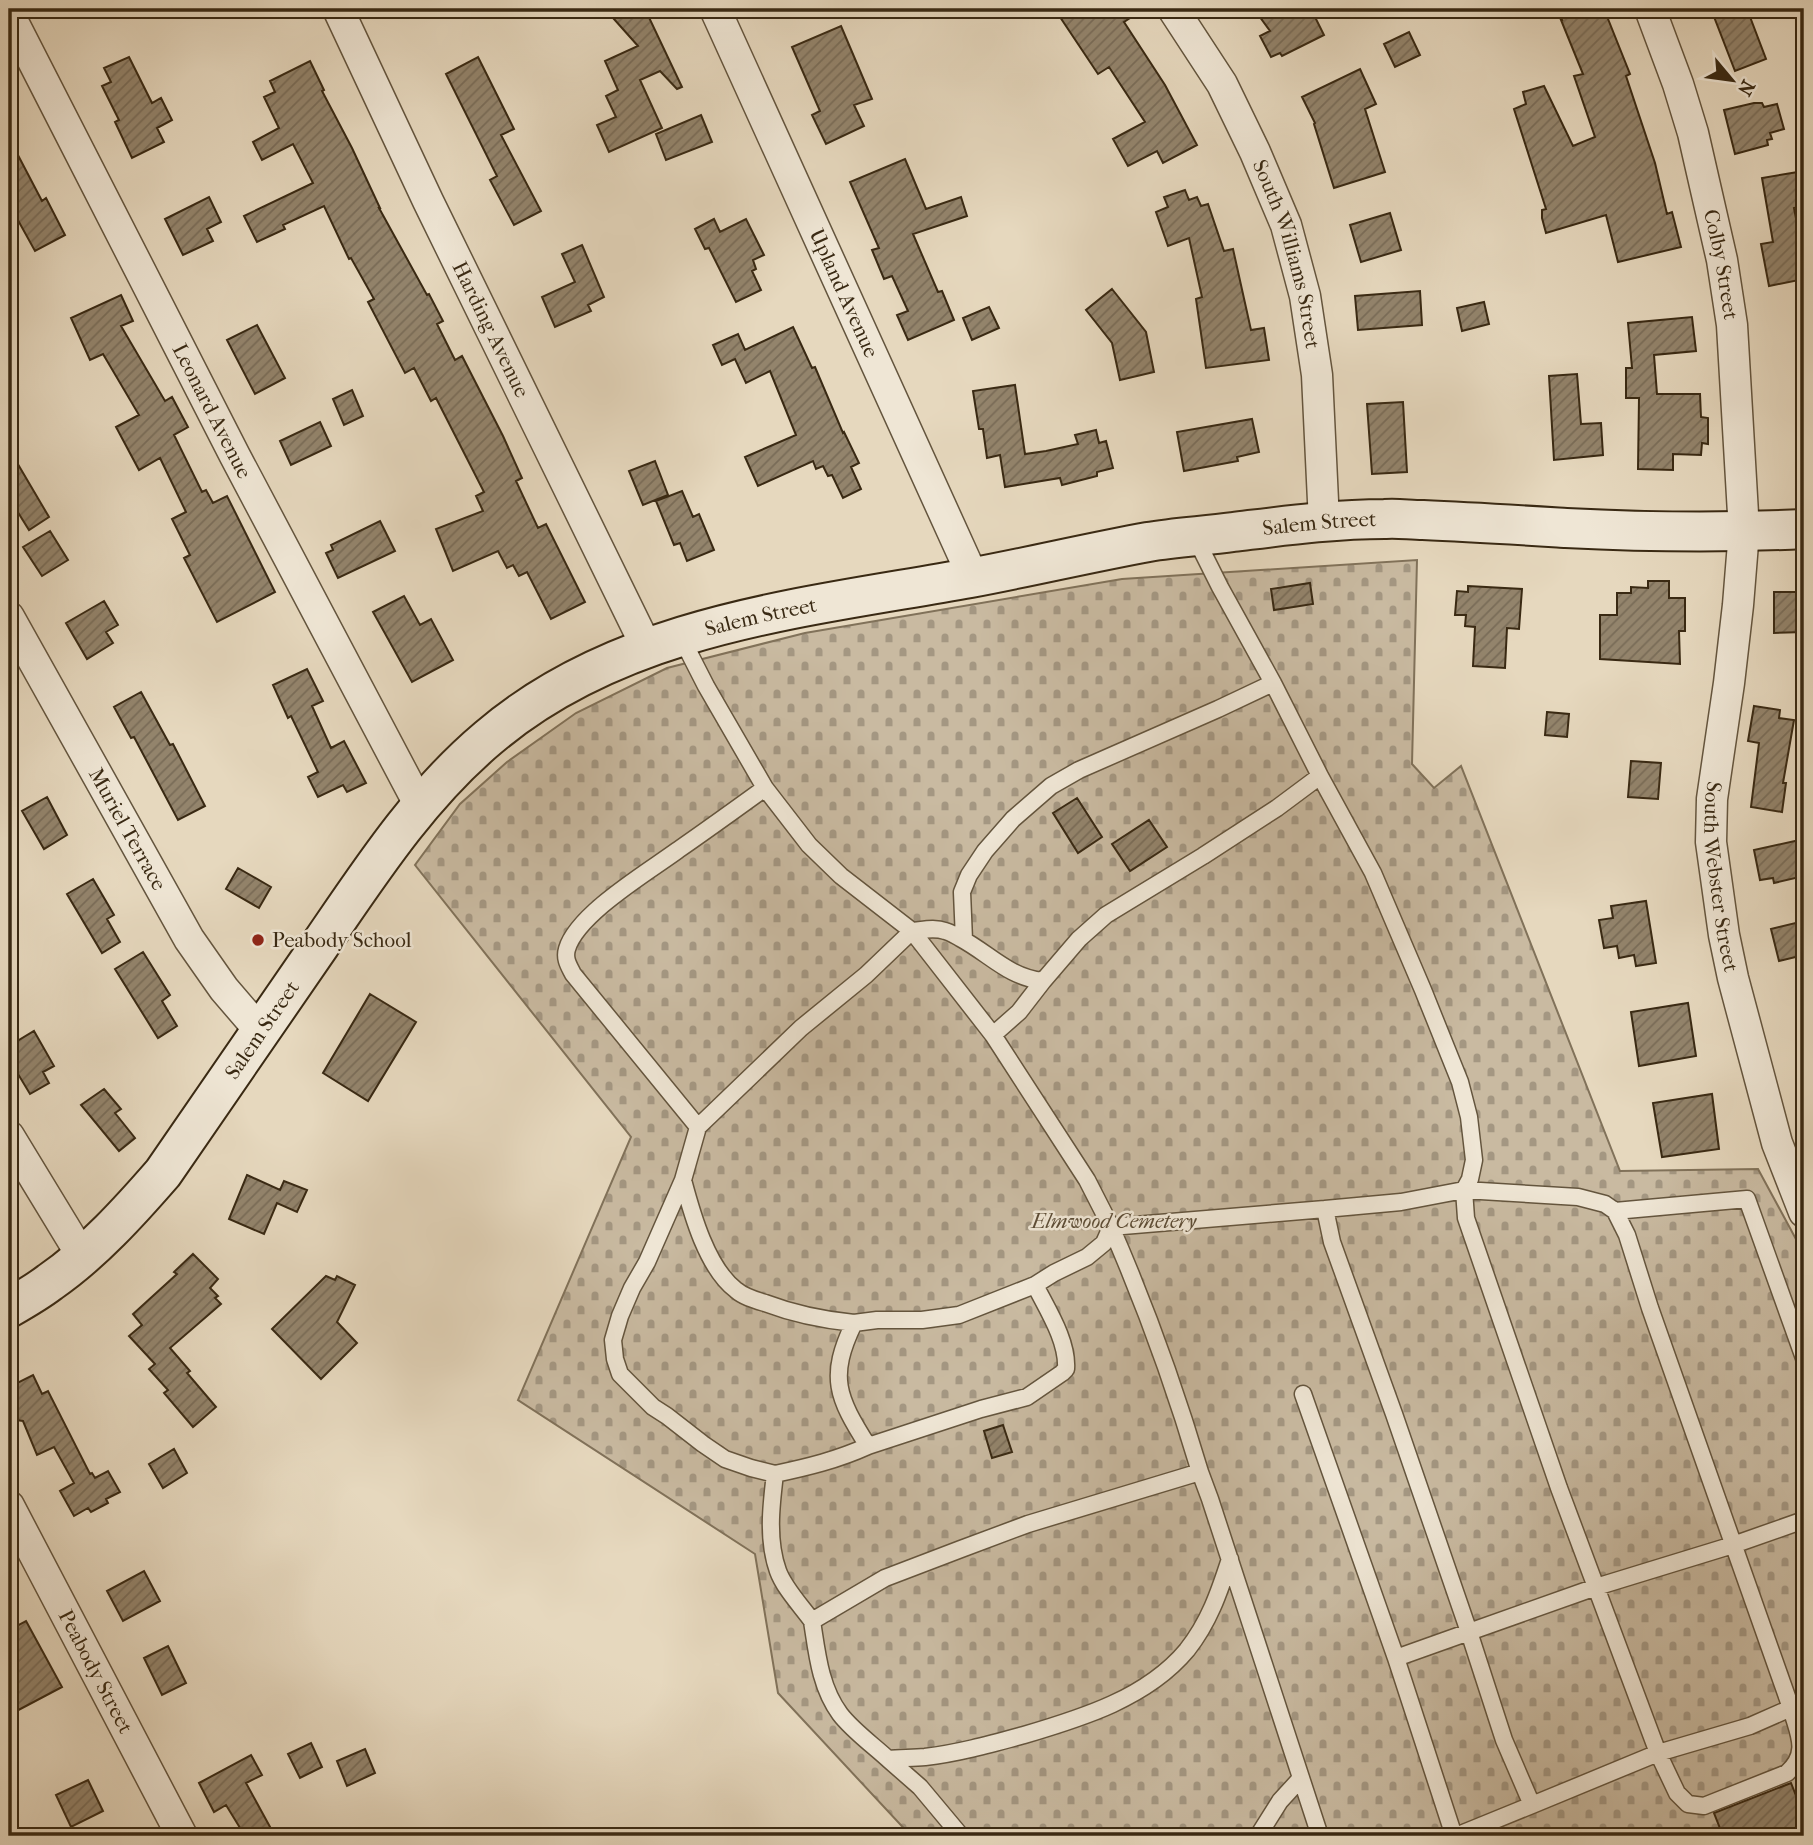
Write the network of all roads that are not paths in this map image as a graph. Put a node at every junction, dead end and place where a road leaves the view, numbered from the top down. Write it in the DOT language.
graph roads {
  1 [pos="338,9"];
  2 [pos="715,9"];
  3 [pos="1173,9"];
  4 [pos="1650,9"];
  5 [pos="9,14"];
  6 [pos="1324,522"];
  7 [pos="1804,529"];
  8 [pos="1744,531"];
  9 [pos="1195,537"];
  10 [pos="972,577"];
  11 [pos="9,617"];
  12 [pos="664,643"];
  13 [pos="1273,683"];
  14 [pos="1320,776"];
  15 [pos="765,788"];
  16 [pos="420,806"];
  17 [pos="912,931"];
  18 [pos="964,940"];
  19 [pos="1043,981"];
  20 [pos="261,1032"];
  21 [pos="993,1035"];
  22 [pos="698,1127"];
  23 [pos="9,1136"];
  24 [pos="683,1180"];
  25 [pos="1464,1190"];
  26 [pos="1325,1209"];
  27 [pos="1615,1211"];
  28 [pos="1804,1212"];
  29 [pos="1111,1227"];
  30 [pos="82,1256"];
  31 [pos="1035,1285"];
  32 [pos="9,1308"];
  33 [pos="854,1323"];
  34 [pos="1804,1358"];
  35 [pos="1303,1394"];
  36 [pos="868,1446"];
  37 [pos="1200,1472"];
  38 [pos="775,1474"];
  39 [pos="9,1506"];
  40 [pos="1804,1520"];
  41 [pos="1733,1545"];
  42 [pos="1230,1559"];
  43 [pos="1596,1587"];
  44 [pos="812,1621"];
  45 [pos="1469,1632"];
  46 [pos="1396,1658"];
  47 [pos="1798,1705"];
  48 [pos="1658,1753"];
  49 [pos="888,1759"];
  50 [pos="1301,1778"];
  51 [pos="1532,1805"];
  52 [pos="183,1836"];
  53 [pos="961,1836"];
  54 [pos="1258,1836"];
  55 [pos="1320,1836"];
  56 [pos="1455,1836"];
  1 -- 12 [label="street, Harding Avenue"];
  2 -- 10 [label="street, Upland Avenue"];
  3 -- 6 [label="street, South Williams Street"];
  4 -- 8 [label="street, Colby Street"];
  5 -- 16 [label="street, Leonard Avenue"];
  6 -- 8 [label="main road, Salem Street"];
  6 -- 9 [label="main road, Salem Street"];
  7 -- 8 [label="main road, Salem Street"];
  8 -- 28 [label="street, South Webster Street"];
  9 -- 10 [label="main road, Salem Street"];
  9 -- 13 [label="lane"];
  10 -- 12 [label="main road, Salem Street"];
  11 -- 20 [label="street, Muriel Terrace"];
  12 -- 15 [label="lane"];
  12 -- 16 [label="main road, Salem Street"];
  13 -- 14 [label="lane"];
  13 -- 18 [label="lane"];
  14 -- 19 [label="lane"];
  14 -- 25 [label="lane"];
  15 -- 17 [label="lane"];
  15 -- 22 [label="lane"];
  16 -- 20 [label="main road, Salem Street"];
  17 -- 18 [label="lane"];
  17 -- 21 [label="lane"];
  17 -- 22 [label="lane"];
  18 -- 19 [label="lane"];
  19 -- 21 [label="lane"];
  20 -- 30 [label="main road, Salem Street"];
  21 -- 29 [label="lane"];
  22 -- 24 [label="lane"];
  23 -- 30 [label="street"];
  24 -- 33 [label="lane"];
  24 -- 38 [label="lane"];
  25 -- 26 [label="lane"];
  25 -- 27 [label="lane"];
  25 -- 43 [label="lane"];
  26 -- 29 [label="lane"];
  26 -- 45 [label="lane"];
  27 -- 34 [label="lane"];
  27 -- 41 [label="lane"];
  29 -- 31 [label="lane"];
  29 -- 37 [label="lane"];
  30 -- 32 [label="main road, Salem Street"];
  31 -- 33 [label="lane"];
  31 -- 36 [label="lane"];
  33 -- 36 [label="lane"];
  35 -- 46 [label="lane"];
  36 -- 38 [label="lane"];
  37 -- 42 [label="lane"];
  37 -- 44 [label="lane"];
  38 -- 44 [label="lane"];
  39 -- 52 [label="street, Peabody Street"];
  40 -- 41 [label="lane"];
  41 -- 43 [label="lane"];
  41 -- 47 [label="lane"];
  42 -- 49 [label="lane"];
  42 -- 50 [label="lane"];
  43 -- 45 [label="lane"];
  43 -- 48 [label="lane"];
  44 -- 49 [label="lane"];
  45 -- 46 [label="lane"];
  45 -- 51 [label="lane"];
  46 -- 56 [label="lane"];
  47 -- 48 [label="lane"];
  47 -- 48 [label="lane"];
  48 -- 51 [label="lane"];
  49 -- 53 [label="lane"];
  50 -- 54 [label="lane"];
  50 -- 55 [label="lane"];
  51 -- 56 [label="lane"];
}
